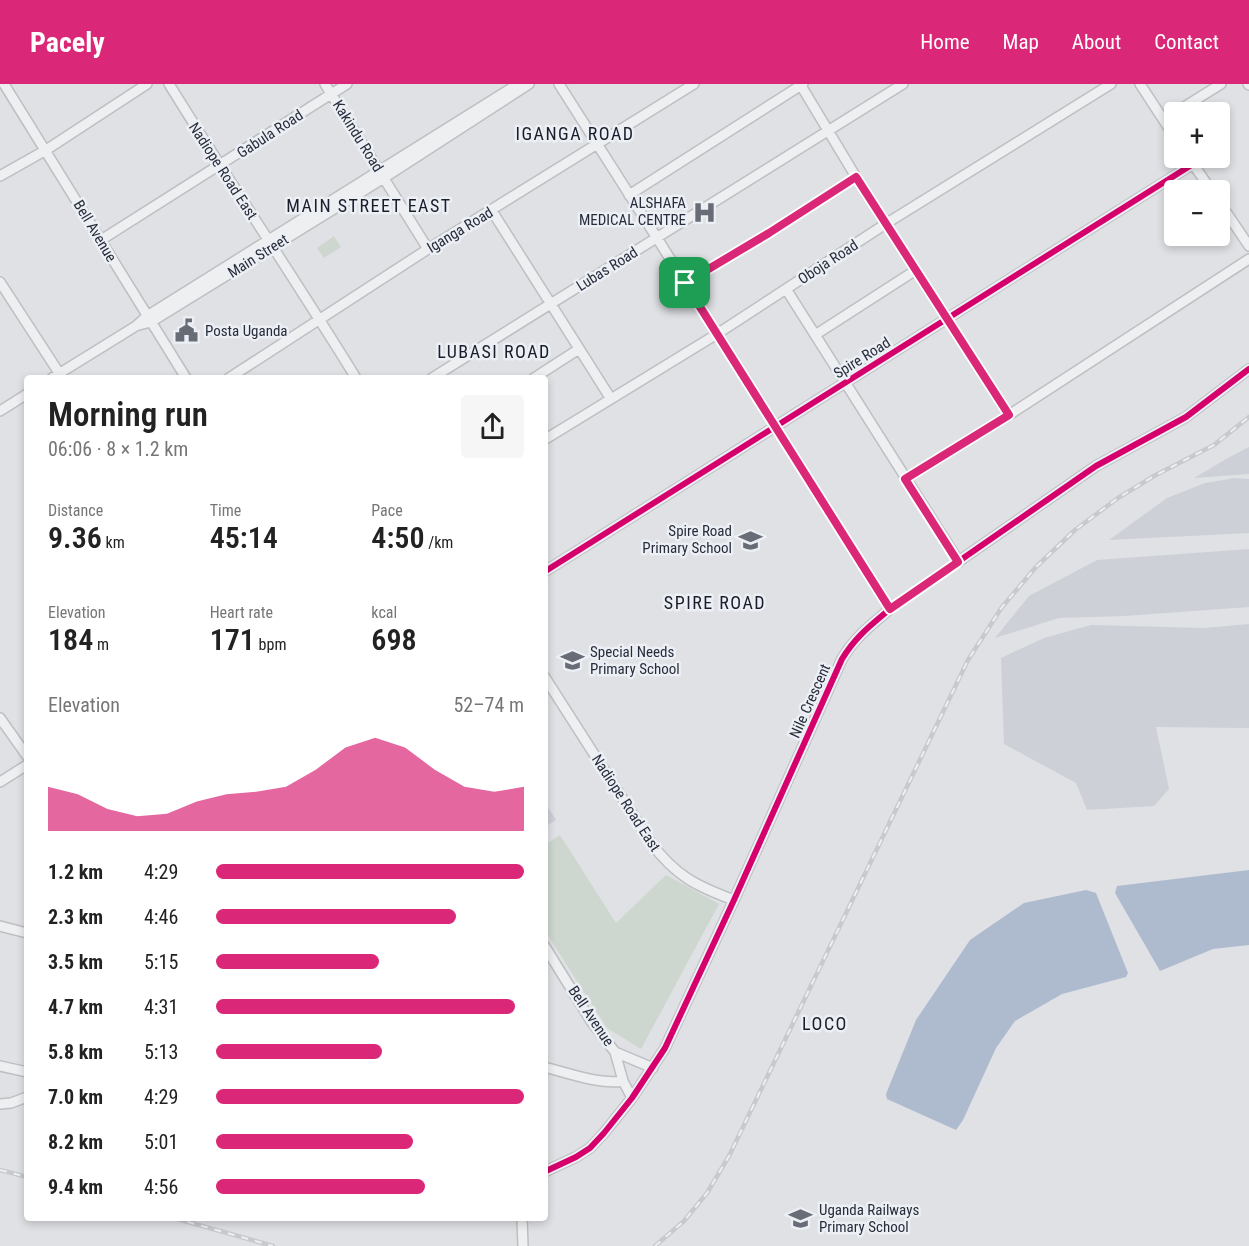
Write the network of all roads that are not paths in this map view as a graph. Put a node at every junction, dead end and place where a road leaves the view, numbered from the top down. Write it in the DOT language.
graph roads {
  1 [pos="4,84"];
  2 [pos="147,84"];
  3 [pos="168,84"];
  4 [pos="325,84"];
  5 [pos="346,84"];
  6 [pos="518,84"];
  7 [pos="529,84"];
  8 [pos="559,84"];
  9 [pos="694,84"];
  10 [pos="801,84"];
  11 [pos="903,84"];
  12 [pos="1111,84"];
  13 [pos="1140,84"];
  14 [pos="1221,84"];
  15 [pos="331,94"];
  16 [pos="1192,102"];
  17 [pos="1164,120"];
  18 [pos="828,131"];
  19 [pos="597,144"];
  20 [pos="46,150"];
  21 [pos="219,166"];
  22 [pos="1180,168"];
  23 [pos="382,174"];
  24 [pos="0,176"];
  25 [pos="856,177"];
  26 [pos="629,195"];
  27 [pos="492,211"];
  28 [pos="1230,218"];
  29 [pos="887,223"];
  30 [pos="657,238"];
  31 [pos="102,240"];
  32 [pos="270,244"];
  33 [pos="1249,246"];
  34 [pos="428,249"];
  35 [pos="1249,259"];
  36 [pos="916,270"];
  37 [pos="0,282"];
  38 [pos="685,283"];
  39 [pos="786,289"];
  40 [pos="551,304"];
  41 [pos="149,319"];
  42 [pos="320,319"];
  43 [pos="948,319"];
  44 [pos="717,334"];
  45 [pos="815,335"];
  46 [pos="579,349"];
  47 [pos="1249,369"];
  48 [pos="57,375"];
  49 [pos="60,375"];
  50 [pos="184,375"];
  51 [pos="233,375"];
  52 [pos="354,375"];
  53 [pos="437,375"];
  54 [pos="539,375"];
  55 [pos="844,383"];
  56 [pos="24,396"];
  57 [pos="611,399"];
  58 [pos="0,411"];
  59 [pos="1009,415"];
  60 [pos="775,427"];
  61 [pos="548,438"];
  62 [pos="905,479"];
  63 [pos="958,562"];
  64 [pos="548,569"];
  65 [pos="890,609"];
  66 [pos="548,682"];
  67 [pos="0,718"];
  68 [pos="24,752"];
  69 [pos="24,767"];
  70 [pos="0,782"];
  71 [pos="734,900"];
  72 [pos="0,926"];
  73 [pos="24,932"];
  74 [pos="548,951"];
  75 [pos="615,1052"];
  76 [pos="0,1066"];
  77 [pos="548,1068"];
  78 [pos="653,1068"];
  79 [pos="24,1071"];
  80 [pos="623,1081"];
  81 [pos="24,1098"];
  82 [pos="632,1098"];
  83 [pos="0,1104"];
  84 [pos="548,1170"];
  85 [pos="522,1221"];
  86 [pos="523,1246"];
  1 -- 20 [label="street, Bell Avenue"];
  2 -- 20 [label="street"];
  3 -- 21 [label="street, Nadiope Road East"];
  4 -- 15 [label="street, Kakindu Road"];
  5 -- 15 [label="street, Gabula Road"];
  6 -- 23 [label="street, Main Street"];
  7 -- 23 [label="street, Main Street"];
  8 -- 19 [label="street"];
  9 -- 19 [label="street, Iganga Road"];
  10 -- 18 [label="street"];
  10 -- 26 [label="street"];
  11 -- 18 [label="street, Lubas Road"];
  12 -- 29 [label="street, Oboja Road"];
  13 -- 17 [label="street"];
  14 -- 16 [label="street"];
  15 -- 21 [label="street, Gabula Road"];
  15 -- 23 [label="street, Kakindu Road"];
  18 -- 25 [label="street"];
  18 -- 30 [label="street, Lubas Road"];
  19 -- 26 [label="street"];
  19 -- 27 [label="street, Iganga Road"];
  20 -- 24 [label="street"];
  20 -- 31 [label="street, Bell Avenue"];
  21 -- 31 [label="street, Gabula Road"];
  21 -- 32 [label="street, Nadiope Road East"];
  22 -- 43 [label="street, Spire Road"];
  23 -- 32 [label="street, Main Street"];
  23 -- 34 [label="street, Kakindu Road"];
  25 -- 29 [label="street"];
  25 -- 38 [label="street"];
  26 -- 30 [label="street"];
  27 -- 34 [label="street, Iganga Road"];
  27 -- 40 [label="street"];
  28 -- 33 [label="street"];
  29 -- 36 [label="street"];
  29 -- 39 [label="street, Oboja Road"];
  30 -- 38 [label="street"];
  30 -- 40 [label="street, Lubas Road"];
  31 -- 41 [label="street, Bell Avenue"];
  32 -- 41 [label="street, Main Street"];
  32 -- 42 [label="street, Nadiope Road East"];
  34 -- 42 [label="street, Iganga Road"];
  35 -- 59 [label="street"];
  36 -- 43 [label="street"];
  36 -- 45 [label="street"];
  37 -- 48 [label="street"];
  38 -- 44 [label="street"];
  39 -- 44 [label="street, Oboja Road"];
  39 -- 45 [label="street"];
  40 -- 46 [label="street"];
  40 -- 53 [label="street, Lubas Road"];
  41 -- 49 [label="street, Main Street"];
  41 -- 50 [label="street, Bell Avenue"];
  42 -- 51 [label="street, Iganga Road"];
  42 -- 52 [label="street, Nadiope Road East"];
  43 -- 55 [label="street, Spire Road"];
  43 -- 59 [label="street"];
  44 -- 57 [label="street, Oboja Road"];
  44 -- 60 [label="street"];
  45 -- 55 [label="street"];
  46 -- 54 [label="street"];
  46 -- 57 [label="street"];
  47 -- 63 [label="street, Nile Crescent"];
  55 -- 60 [label="street, Spire Road"];
  55 -- 62 [label="street"];
  56 -- 58 [label="street"];
  57 -- 61 [label="street, Oboja Road"];
  59 -- 62 [label="street"];
  60 -- 64 [label="street, Spire Road"];
  60 -- 65 [label="street"];
  62 -- 63 [label="street"];
  63 -- 65 [label="street, Nile Crescent"];
  65 -- 71 [label="street, Nile Crescent"];
  66 -- 71 [label="street, Nadiope Road East"];
  67 -- 68 [label="street"];
  69 -- 70 [label="street"];
  71 -- 78 [label="street, Nile Crescent"];
  72 -- 73 [label="street"];
  74 -- 75 [label="street, Bell Avenue"];
  75 -- 78 [label="street, Bell Avenue"];
  75 -- 80 [label="street"];
  76 -- 79 [label="street"];
  77 -- 80 [label="street"];
  78 -- 82 [label="street, Nile Crescent"];
  80 -- 82 [label="street"];
  81 -- 83 [label="street"];
  82 -- 84 [label="street, Nile Crescent"];
  85 -- 86 [label="street"];
}
